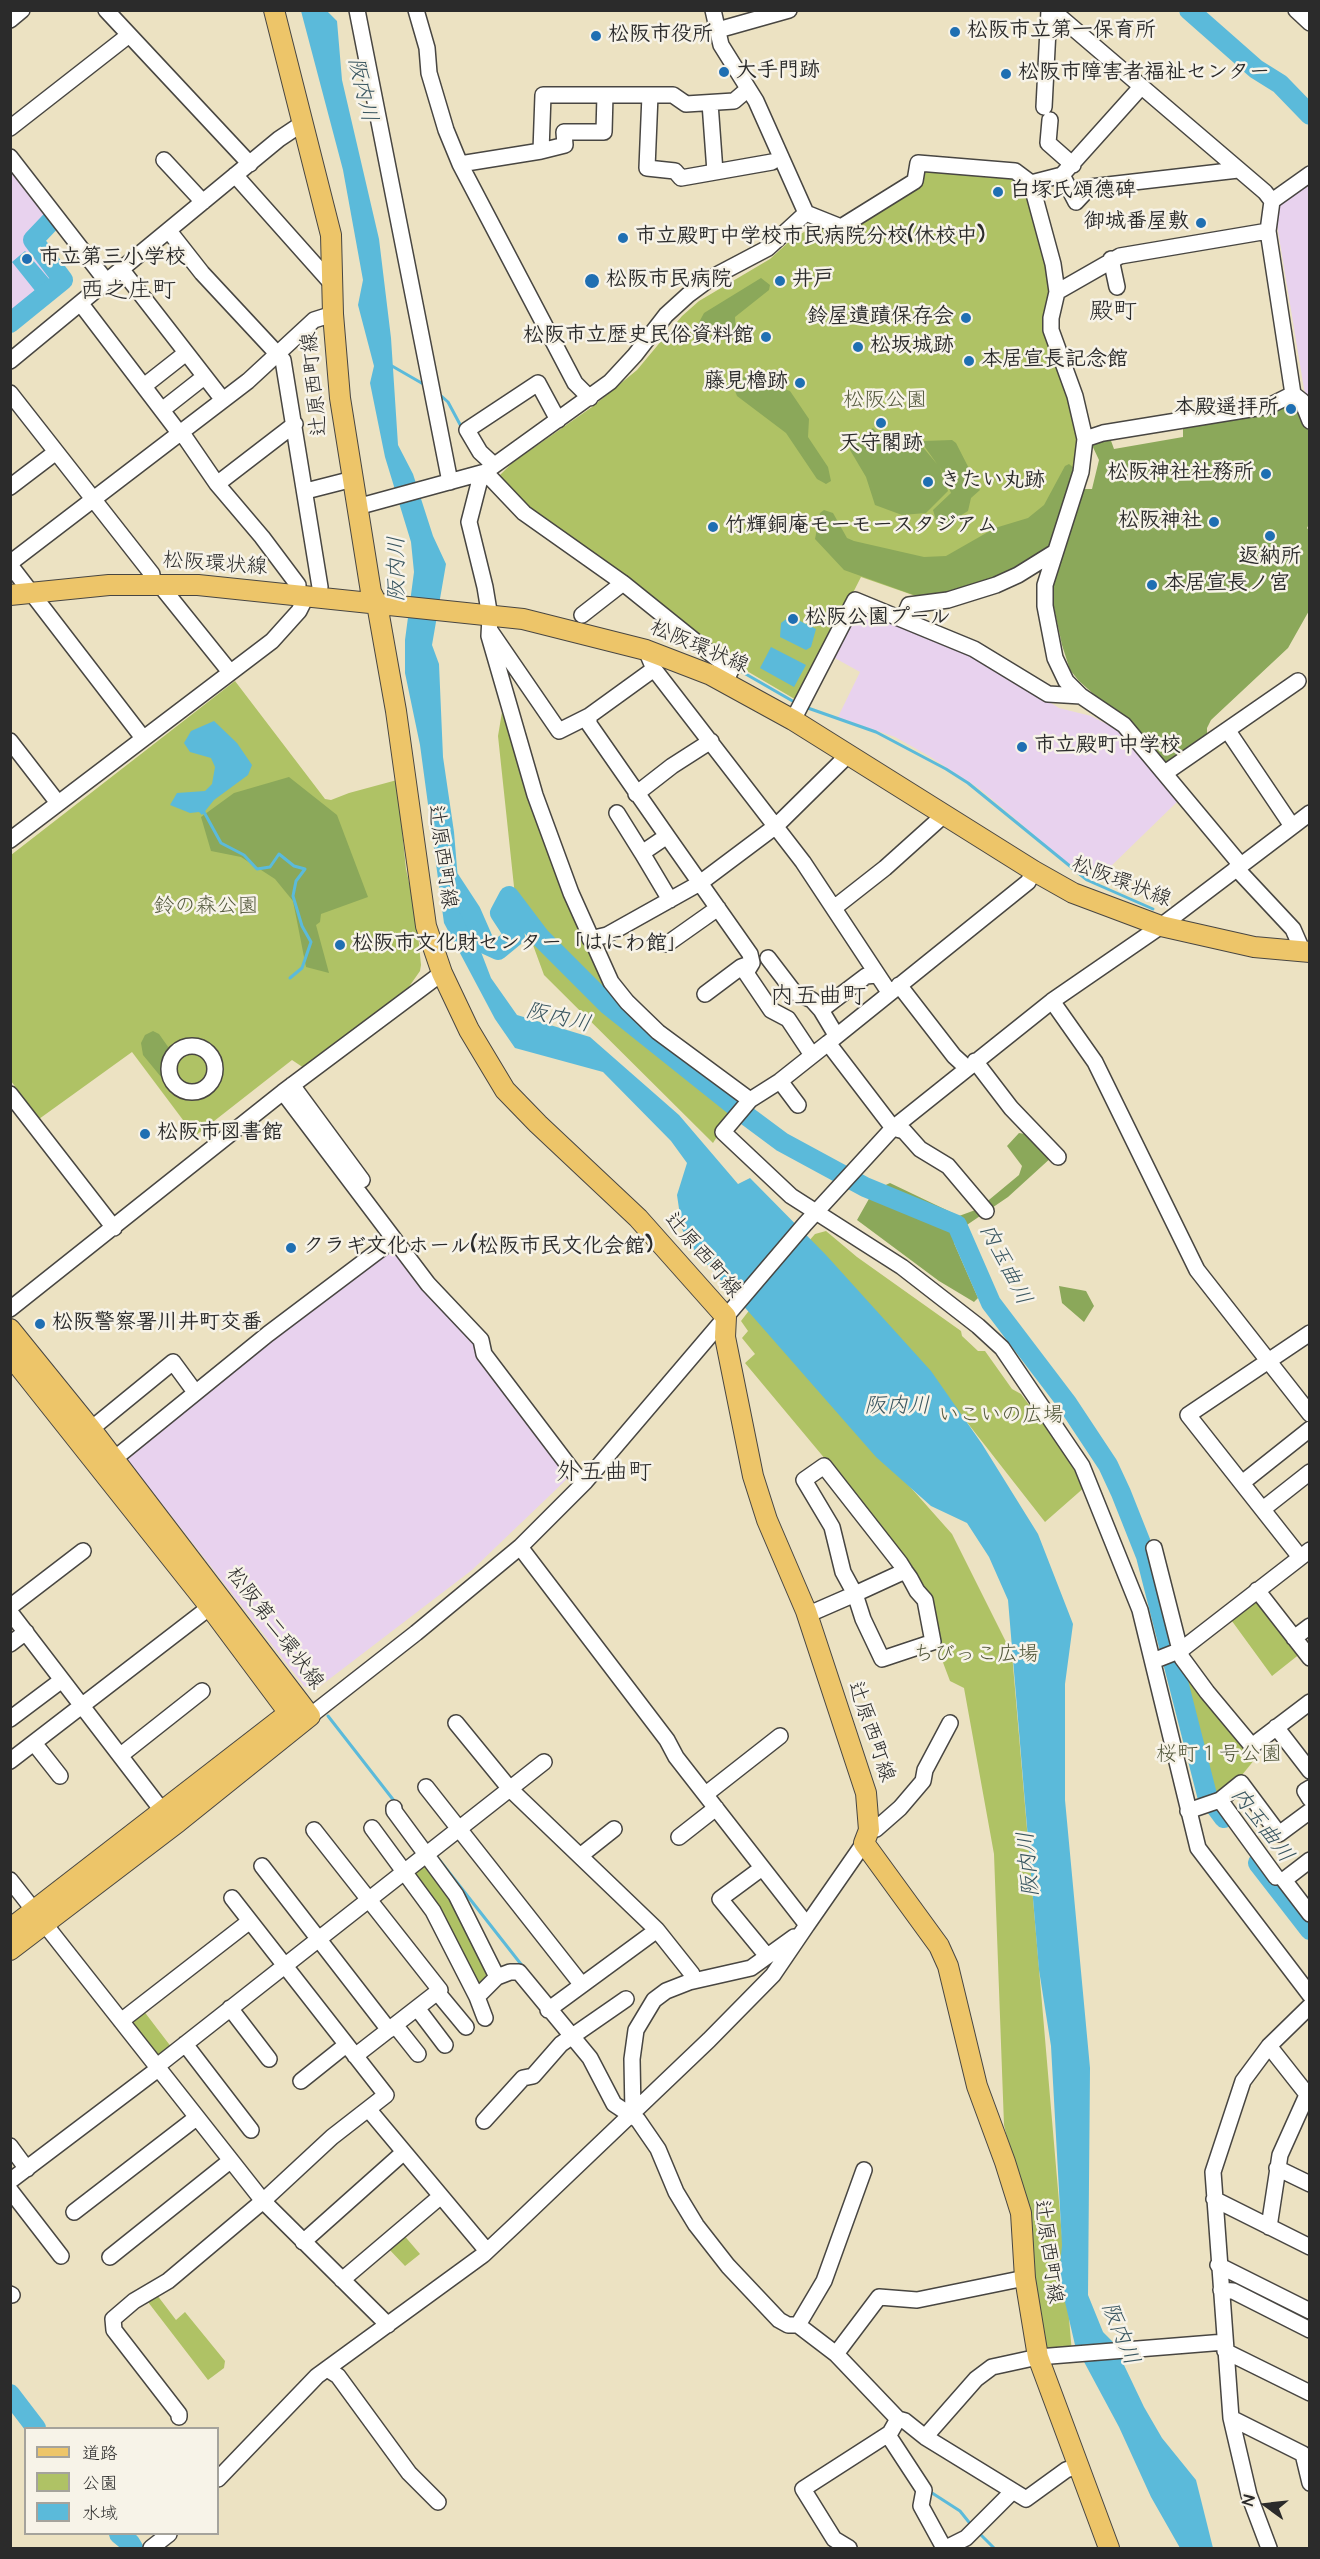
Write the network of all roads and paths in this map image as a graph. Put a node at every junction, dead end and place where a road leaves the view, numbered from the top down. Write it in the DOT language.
graph roads {
  1 [pos="22,10"];
  2 [pos="106,10"];
  3 [pos="274,10"];
  4 [pos="357,10"];
  5 [pos="416,10"];
  6 [pos="713,10"];
  7 [pos="789,10"];
  8 [pos="1050,10"];
  9 [pos="1296,10"];
  10 [pos="10,20"];
  11 [pos="1310,23"];
  12 [pos="718,30"];
  13 [pos="129,35"];
  14 [pos="1141,87"];
  15 [pos="748,90"];
  16 [pos="605,95"];
  17 [pos="650,95"];
  18 [pos="710,103"];
  19 [pos="303,123"];
  20 [pos="10,128"];
  21 [pos="541,152"];
  22 [pos="10,157"];
  23 [pos="164,160"];
  24 [pos="772,162"];
  25 [pos="250,164"];
  26 [pos="460,164"];
  27 [pos="1068,170"];
  28 [pos="1238,170"];
  29 [pos="715,172"];
  30 [pos="1310,174"];
  31 [pos="235,176"];
  32 [pos="1030,183"];
  33 [pos="1272,201"];
  34 [pos="203,202"];
  35 [pos="806,213"];
  36 [pos="169,231"];
  37 [pos="1268,231"];
  38 [pos="1111,259"];
  39 [pos="122,270"];
  40 [pos="107,282"];
  41 [pos="333,285"];
  42 [pos="1117,287"];
  43 [pos="1057,291"];
  44 [pos="81,304"];
  45 [pos="333,314"];
  46 [pos="186,353"];
  47 [pos="278,353"];
  48 [pos="10,361"];
  49 [pos="204,378"];
  50 [pos="144,386"];
  51 [pos="10,393"];
  52 [pos="1293,394"];
  53 [pos="590,398"];
  54 [pos="222,400"];
  55 [pos="162,410"];
  56 [pos="558,420"];
  57 [pos="1310,421"];
  58 [pos="295,424"];
  59 [pos="181,433"];
  60 [pos="1085,438"];
  61 [pos="56,452"];
  62 [pos="490,469"];
  63 [pos="352,479"];
  64 [pos="449,483"];
  65 [pos="217,484"];
  66 [pos="10,487"];
  67 [pos="306,491"];
  68 [pos="95,500"];
  69 [pos="361,506"];
  70 [pos="1055,552"];
  71 [pos="10,564"];
  72 [pos="156,580"];
  73 [pos="623,583"];
  74 [pos="308,590"];
  75 [pos="30,592"];
  76 [pos="10,595"];
  77 [pos="381,605"];
  78 [pos="582,615"];
  79 [pos="903,620"];
  80 [pos="485,621"];
  81 [pos="646,650"];
  82 [pos="654,669"];
  83 [pos="230,672"];
  84 [pos="1298,681"];
  85 [pos="724,682"];
  86 [pos="1081,696"];
  87 [pos="589,716"];
  88 [pos="793,720"];
  89 [pos="1228,731"];
  90 [pos="143,738"];
  91 [pos="10,741"];
  92 [pos="711,741"];
  93 [pos="847,756"];
  94 [pos="1165,773"];
  95 [pos="636,794"];
  96 [pos="58,803"];
  97 [pos="617,813"];
  98 [pos="1310,813"];
  99 [pos="944,815"];
  100 [pos="776,826"];
  101 [pos="1292,826"];
  102 [pos="667,836"];
  103 [pos="10,840"];
  104 [pos="642,853"];
  105 [pos="1238,866"];
  106 [pos="1034,871"];
  107 [pos="700,883"];
  108 [pos="670,900"];
  109 [pos="718,908"];
  110 [pos="834,908"];
  111 [pos="1161,926"];
  112 [pos="590,939"];
  113 [pos="667,944"];
  114 [pos="1306,952"];
  115 [pos="768,957"];
  116 [pos="752,963"];
  117 [pos="442,974"];
  118 [pos="877,975"];
  119 [pos="894,988"];
  120 [pos="705,994"];
  121 [pos="1052,1001"];
  122 [pos="821,1010"];
  123 [pos="830,1036"];
  124 [pos="812,1055"];
  125 [pos="970,1064"];
  126 [pos="780,1081"];
  127 [pos="288,1089"];
  128 [pos="10,1094"];
  129 [pos="798,1105"];
  130 [pos="743,1108"];
  131 [pos="893,1128"];
  132 [pos="1059,1157"];
  133 [pos="818,1211"];
  134 [pos="986,1211"];
  135 [pos="114,1228"];
  136 [pos="396,1233"];
  137 [pos="10,1309"];
  138 [pos="726,1317"];
  139 [pos="10,1329"];
  140 [pos="1310,1333"];
  141 [pos="10,1355"];
  142 [pos="1269,1362"];
  143 [pos="195,1392"];
  144 [pos="1310,1414"];
  145 [pos="91,1429"];
  146 [pos="1310,1430"];
  147 [pos="114,1459"];
  148 [pos="1310,1472"];
  149 [pos="585,1482"];
  150 [pos="1242,1483"];
  151 [pos="1263,1509"];
  152 [pos="520,1548"];
  153 [pos="1154,1548"];
  154 [pos="83,1551"];
  155 [pos="1305,1553"];
  156 [pos="905,1571"];
  157 [pos="1257,1590"];
  158 [pos="855,1594"];
  159 [pos="10,1607"];
  160 [pos="210,1607"];
  161 [pos="806,1611"];
  162 [pos="10,1612"];
  163 [pos="1310,1626"];
  164 [pos="26,1632"];
  165 [pos="1294,1638"];
  166 [pos="10,1644"];
  167 [pos="1170,1654"];
  168 [pos="1310,1658"];
  169 [pos="62,1680"];
  170 [pos="202,1691"];
  171 [pos="1310,1702"];
  172 [pos="82,1706"];
  173 [pos="289,1713"];
  174 [pos="310,1716"];
  175 [pos="10,1719"];
  176 [pos="456,1723"];
  177 [pos="950,1723"];
  178 [pos="1276,1727"];
  179 [pos="780,1736"];
  180 [pos="34,1743"];
  181 [pos="121,1755"];
  182 [pos="10,1761"];
  183 [pos="544,1762"];
  184 [pos="1310,1771"];
  185 [pos="60,1776"];
  186 [pos="426,1787"];
  187 [pos="1310,1788"];
  188 [pos="510,1789"];
  189 [pos="705,1794"];
  190 [pos="1310,1799"];
  191 [pos="1215,1801"];
  192 [pos="394,1808"];
  193 [pos="716,1808"];
  194 [pos="1188,1811"];
  195 [pos="1310,1811"];
  196 [pos="164,1813"];
  197 [pos="372,1828"];
  198 [pos="460,1828"];
  199 [pos="614,1829"];
  200 [pos="314,1830"];
  201 [pos="679,1837"];
  202 [pos="866,1837"];
  203 [pos="430,1851"];
  204 [pos="580,1856"];
  205 [pos="1310,1860"];
  206 [pos="262,1866"];
  207 [pos="762,1868"];
  208 [pos="405,1871"];
  209 [pos="1276,1876"];
  210 [pos="10,1880"];
  211 [pos="232,1898"];
  212 [pos="369,1899"];
  213 [pos="1310,1914"];
  214 [pos="40,1918"];
  215 [pos="250,1921"];
  216 [pos="10,1929"];
  217 [pos="804,1929"];
  218 [pos="657,1930"];
  219 [pos="318,1939"];
  220 [pos="10,1950"];
  221 [pos="767,1956"];
  222 [pos="284,1966"];
  223 [pos="692,1974"];
  224 [pos="496,1977"];
  225 [pos="582,1985"];
  226 [pos="437,1992"];
  227 [pos="1310,1995"];
  228 [pos="477,1997"];
  229 [pos="626,1999"];
  230 [pos="553,2006"];
  231 [pos="1310,2006"];
  232 [pos="230,2008"];
  233 [pos="417,2008"];
  234 [pos="485,2018"];
  235 [pos="121,2021"];
  236 [pos="392,2027"];
  237 [pos="466,2027"];
  238 [pos="577,2035"];
  239 [pos="185,2044"];
  240 [pos="445,2045"];
  241 [pos="1269,2046"];
  242 [pos="350,2051"];
  243 [pos="418,2054"];
  244 [pos="269,2059"];
  245 [pos="157,2068"];
  246 [pos="301,2081"];
  247 [pos="1308,2097"];
  248 [pos="369,2110"];
  249 [pos="630,2115"];
  250 [pos="196,2118"];
  251 [pos="484,2121"];
  252 [pos="251,2130"];
  253 [pos="10,2146"];
  254 [pos="404,2152"];
  255 [pos="231,2160"];
  256 [pos="1277,2168"];
  257 [pos="27,2169"];
  258 [pos="864,2170"];
  259 [pos="10,2181"];
  260 [pos="1310,2184"];
  261 [pos="10,2190"];
  262 [pos="441,2196"];
  263 [pos="1214,2199"];
  264 [pos="263,2201"];
  265 [pos="74,2212"];
  266 [pos="1269,2227"];
  267 [pos="303,2242"];
  268 [pos="1310,2247"];
  269 [pos="487,2251"];
  270 [pos="61,2256"];
  271 [pos="110,2257"];
  272 [pos="1218,2265"];
  273 [pos="1025,2278"];
  274 [pos="342,2280"];
  275 [pos="1221,2290"];
  276 [pos="1310,2311"];
  277 [pos="388,2325"];
  278 [pos="798,2325"];
  279 [pos="1310,2330"];
  280 [pos="1225,2346"];
  281 [pos="836,2354"];
  282 [pos="1046,2358"];
  283 [pos="327,2369"];
  284 [pos="1310,2393"];
  285 [pos="179,2417"];
  286 [pos="1231,2418"];
  287 [pos="892,2429"];
  288 [pos="925,2437"];
  289 [pos="1306,2455"];
  290 [pos="1077,2466"];
  291 [pos="219,2479"];
  292 [pos="1310,2483"];
  293 [pos="1013,2491"];
  294 [pos="438,2502"];
  295 [pos="169,2535"];
  296 [pos="151,2548"];
  297 [pos="849,2548"];
  298 [pos="945,2548"];
  299 [pos="1109,2548"];
  300 [pos="1269,2548"];
  1 -- 10 [label="street"];
  2 -- 13 [label="street"];
  3 -- 19 [label="main road, 辻原西町線"];
  4 -- 64 [label="street"];
  5 -- 26 [label="street"];
  6 -- 12 [label="street"];
  7 -- 12 [label="street"];
  8 -- 14 [label="street"];
  8 -- 27 [label="street"];
  9 -- 11 [label="street"];
  12 -- 15 [label="street"];
  13 -- 20 [label="street"];
  13 -- 25 [label="street"];
  14 -- 27 [label="street"];
  14 -- 28 [label="street"];
  15 -- 18 [label="street"];
  15 -- 35 [label="street"];
  16 -- 17 [label="street"];
  16 -- 21 [label="street"];
  16 -- 21 [label="street"];
  17 -- 18 [label="street"];
  17 -- 29 [label="street"];
  18 -- 29 [label="street"];
  19 -- 25 [label="street"];
  19 -- 41 [label="main road, 辻原西町線"];
  21 -- 26 [label="street"];
  22 -- 40 [label="street"];
  23 -- 34 [label="street"];
  24 -- 29 [label="street"];
  25 -- 31 [label="street"];
  26 -- 53 [label="street"];
  27 -- 28 [label="street"];
  27 -- 32 [label="street"];
  28 -- 33 [label="street"];
  30 -- 33 [label="street"];
  31 -- 34 [label="street"];
  31 -- 41 [label="street"];
  32 -- 35 [label="street"];
  32 -- 43 [label="street"];
  33 -- 37 [label="street"];
  34 -- 36 [label="street"];
  35 -- 53 [label="street"];
  36 -- 39 [label="street"];
  36 -- 47 [label="street"];
  37 -- 38 [label="street"];
  37 -- 52 [label="street"];
  38 -- 42 [label="street"];
  38 -- 43 [label="street"];
  39 -- 40 [label="street"];
  39 -- 46 [label="street"];
  40 -- 44 [label="street"];
  41 -- 45 [label="main road, 辻原西町線"];
  43 -- 60 [label="street"];
  44 -- 48 [label="street"];
  44 -- 50 [label="street"];
  45 -- 47 [label="street"];
  45 -- 63 [label="main road, 辻原西町線"];
  46 -- 49 [label="street"];
  46 -- 50 [label="street"];
  47 -- 54 [label="street"];
  47 -- 58 [label="street"];
  49 -- 54 [label="street"];
  49 -- 55 [label="street"];
  50 -- 55 [label="street"];
  51 -- 61 [label="street"];
  52 -- 57 [label="street"];
  52 -- 60 [label="street"];
  53 -- 56 [label="street"];
  54 -- 59 [label="street"];
  55 -- 59 [label="street"];
  56 -- 62 [label="street"];
  56 -- 62 [label="street"];
  58 -- 65 [label="street"];
  58 -- 67 [label="street"];
  59 -- 65 [label="street"];
  59 -- 68 [label="street"];
  60 -- 70 [label="street"];
  61 -- 66 [label="street"];
  61 -- 68 [label="street"];
  62 -- 64 [label="street"];
  62 -- 73 [label="street"];
  62 -- 80 [label="street"];
  63 -- 67 [label="street"];
  63 -- 69 [label="main road, 辻原西町線"];
  64 -- 69 [label="street"];
  65 -- 74 [label="street"];
  67 -- 74 [label="street"];
  68 -- 71 [label="street"];
  68 -- 72 [label="street"];
  69 -- 77 [label="main road, 辻原西町線"];
  70 -- 79 [label="street"];
  70 -- 86 [label="street"];
  71 -- 75 [label="street"];
  72 -- 74 [label="main road, 松阪環状線"];
  72 -- 75 [label="main road, 松阪環状線"];
  72 -- 83 [label="street"];
  73 -- 78 [label="street"];
  73 -- 85 [label="street"];
  74 -- 77 [label="main road, 松阪環状線"];
  74 -- 83 [label="street"];
  75 -- 76 [label="main road, 松阪環状線"];
  75 -- 90 [label="street"];
  77 -- 80 [label="main road, 松阪環状線"];
  77 -- 117 [label="main road, 辻原西町線"];
  79 -- 86 [label="street"];
  79 -- 88 [label="street"];
  80 -- 81 [label="main road, 松阪環状線"];
  80 -- 87 [label="street"];
  80 -- 112 [label="street"];
  81 -- 82 [label="street"];
  81 -- 85 [label="main road, 松阪環状線"];
  82 -- 87 [label="street"];
  82 -- 92 [label="street"];
  83 -- 90 [label="street"];
  84 -- 89 [label="street"];
  85 -- 88 [label="main road, 松阪環状線"];
  86 -- 94 [label="street"];
  87 -- 95 [label="street"];
  88 -- 93 [label="main road, 松阪環状線"];
  89 -- 94 [label="street"];
  89 -- 101 [label="street"];
  90 -- 96 [label="street"];
  91 -- 96 [label="street"];
  92 -- 95 [label="street"];
  92 -- 100 [label="street"];
  93 -- 99 [label="main road, 松阪環状線"];
  93 -- 100 [label="street"];
  94 -- 105 [label="street"];
  95 -- 102 [label="street"];
  96 -- 103 [label="street"];
  97 -- 104 [label="street"];
  98 -- 101 [label="street"];
  99 -- 106 [label="main road, 松阪環状線"];
  99 -- 110 [label="street"];
  100 -- 107 [label="street"];
  100 -- 110 [label="street"];
  101 -- 105 [label="street"];
  102 -- 104 [label="street"];
  102 -- 107 [label="street"];
  104 -- 108 [label="street"];
  105 -- 111 [label="street"];
  105 -- 114 [label="street"];
  106 -- 111 [label="main road, 松阪環状線"];
  106 -- 119 [label="street"];
  107 -- 108 [label="street"];
  107 -- 109 [label="street"];
  108 -- 112 [label="street"];
  109 -- 113 [label="street"];
  109 -- 116 [label="street"];
  110 -- 118 [label="street"];
  111 -- 114 [label="main road, 松阪環状線"];
  111 -- 121 [label="street"];
  112 -- 130 [label="street"];
  115 -- 122 [label="street"];
  116 -- 120 [label="street"];
  116 -- 124 [label="street"];
  117 -- 127 [label="street"];
  117 -- 138 [label="main road, 辻原西町線"];
  118 -- 119 [label="street"];
  118 -- 122 [label="street"];
  119 -- 123 [label="street"];
  119 -- 125 [label="street"];
  121 -- 125 [label="street"];
  121 -- 142 [label="street"];
  122 -- 123 [label="street"];
  123 -- 124 [label="street"];
  123 -- 131 [label="street"];
  124 -- 126 [label="street"];
  125 -- 131 [label="street"];
  125 -- 132 [label="street"];
  126 -- 129 [label="street"];
  126 -- 130 [label="street"];
  127 -- 135 [label="street"];
  127 -- 136 [label="street"];
  128 -- 135 [label="street"];
  130 -- 133 [label="street"];
  131 -- 133 [label="street"];
  131 -- 134 [label="street"];
  133 -- 138 [label="street"];
  133 -- 167 [label="street"];
  135 -- 137 [label="street"];
  136 -- 143 [label="street"];
  136 -- 149 [label="street"];
  138 -- 149 [label="street"];
  138 -- 161 [label="main road, 辻原西町線"];
  139 -- 145 [label="main road, 松阪第二環状線"];
  140 -- 142 [label="street"];
  141 -- 160 [label="main road, 松阪第二環状線"];
  142 -- 144 [label="street"];
  142 -- 150 [label="street"];
  143 -- 145 [label="street"];
  143 -- 147 [label="street"];
  145 -- 147 [label="main road, 松阪第二環状線"];
  146 -- 150 [label="street"];
  147 -- 174 [label="main road, 松阪第二環状線"];
  148 -- 151 [label="street"];
  149 -- 152 [label="street"];
  150 -- 151 [label="street"];
  151 -- 155 [label="street"];
  152 -- 174 [label="street"];
  152 -- 189 [label="street"];
  153 -- 167 [label="street"];
  154 -- 159 [label="street"];
  155 -- 157 [label="street"];
  156 -- 158 [label="street"];
  156 -- 158 [label="street"];
  156 -- 158 [label="street"];
  157 -- 165 [label="street"];
  157 -- 167 [label="street"];
  158 -- 161 [label="street"];
  160 -- 172 [label="street"];
  160 -- 173 [label="main road, 松阪第二環状線"];
  161 -- 202 [label="main road, 辻原西町線"];
  162 -- 164 [label="street"];
  163 -- 165 [label="street"];
  164 -- 166 [label="street"];
  164 -- 169 [label="street"];
  165 -- 168 [label="street"];
  167 -- 178 [label="street"];
  167 -- 194 [label="street"];
  169 -- 172 [label="street"];
  169 -- 175 [label="street"];
  170 -- 181 [label="street"];
  171 -- 178 [label="street"];
  172 -- 180 [label="street"];
  172 -- 181 [label="street"];
  173 -- 174 [label="street"];
  173 -- 196 [label="main road, 松阪第二環状線"];
  174 -- 214 [label="main road, 松阪第二環状線"];
  176 -- 188 [label="street"];
  177 -- 202 [label="street"];
  178 -- 184 [label="street"];
  179 -- 189 [label="street"];
  180 -- 182 [label="street"];
  180 -- 185 [label="street"];
  181 -- 196 [label="street"];
  183 -- 188 [label="street"];
  186 -- 198 [label="street"];
  187 -- 190 [label="street"];
  188 -- 198 [label="street"];
  188 -- 204 [label="street"];
  189 -- 193 [label="street"];
  191 -- 194 [label="street"];
  191 -- 195 [label="street"];
  191 -- 209 [label="street"];
  192 -- 203 [label="street"];
  193 -- 201 [label="street"];
  193 -- 207 [label="street"];
  194 -- 227 [label="street"];
  196 -- 214 [label="main road, 松阪第二環状線"];
  197 -- 208 [label="street"];
  198 -- 203 [label="street"];
  198 -- 225 [label="street"];
  199 -- 204 [label="street"];
  200 -- 212 [label="street"];
  202 -- 217 [label="street"];
  202 -- 273 [label="main road, 辻原西町線"];
  203 -- 208 [label="street"];
  203 -- 224 [label="street"];
  204 -- 218 [label="street"];
  205 -- 213 [label="street"];
  206 -- 219 [label="street"];
  207 -- 217 [label="street"];
  207 -- 221 [label="street"];
  208 -- 212 [label="street"];
  208 -- 228 [label="street"];
  210 -- 214 [label="street"];
  211 -- 215 [label="street"];
  212 -- 219 [label="street"];
  212 -- 226 [label="street"];
  214 -- 216 [label="main road, 松阪第二環状線"];
  214 -- 220 [label="main road, 松阪第二環状線"];
  214 -- 235 [label="street"];
  215 -- 222 [label="street"];
  215 -- 235 [label="street"];
  217 -- 221 [label="street"];
  217 -- 249 [label="street"];
  218 -- 223 [label="street"];
  218 -- 225 [label="street"];
  219 -- 222 [label="street"];
  219 -- 236 [label="street"];
  221 -- 249 [label="street"];
  222 -- 232 [label="street"];
  222 -- 242 [label="street"];
  224 -- 228 [label="street"];
  224 -- 230 [label="street"];
  225 -- 230 [label="street"];
  226 -- 233 [label="street"];
  226 -- 237 [label="street"];
  228 -- 234 [label="street"];
  229 -- 238 [label="street"];
  230 -- 238 [label="street"];
  231 -- 241 [label="street"];
  232 -- 239 [label="street"];
  232 -- 244 [label="street"];
  233 -- 236 [label="street"];
  233 -- 240 [label="street"];
  235 -- 245 [label="street"];
  236 -- 242 [label="street"];
  236 -- 243 [label="street"];
  238 -- 249 [label="street"];
  238 -- 251 [label="street"];
  239 -- 245 [label="street"];
  239 -- 252 [label="street"];
  241 -- 247 [label="street"];
  241 -- 263 [label="street"];
  242 -- 246 [label="street"];
  242 -- 248 [label="street"];
  245 -- 250 [label="street"];
  245 -- 257 [label="street"];
  247 -- 256 [label="street"];
  248 -- 254 [label="street"];
  248 -- 264 [label="street"];
  249 -- 269 [label="street"];
  249 -- 278 [label="street"];
  250 -- 255 [label="street"];
  250 -- 265 [label="street"];
  253 -- 257 [label="street"];
  254 -- 262 [label="street"];
  254 -- 267 [label="street"];
  255 -- 264 [label="street"];
  255 -- 271 [label="street"];
  256 -- 260 [label="street"];
  256 -- 266 [label="street"];
  257 -- 259 [label="street"];
  258 -- 278 [label="street"];
  261 -- 270 [label="street"];
  262 -- 269 [label="street"];
  262 -- 274 [label="street"];
  263 -- 266 [label="street"];
  263 -- 272 [label="street"];
  264 -- 267 [label="street"];
  264 -- 285 [label="street"];
  266 -- 268 [label="street"];
  267 -- 274 [label="street"];
  269 -- 277 [label="street"];
  272 -- 275 [label="street"];
  272 -- 276 [label="street"];
  273 -- 281 [label="street"];
  273 -- 282 [label="main road, 辻原西町線"];
  274 -- 277 [label="street"];
  275 -- 279 [label="street"];
  275 -- 280 [label="street"];
  277 -- 283 [label="street"];
  278 -- 281 [label="street"];
  280 -- 282 [label="street"];
  280 -- 284 [label="street"];
  280 -- 286 [label="street"];
  281 -- 287 [label="street"];
  282 -- 288 [label="street"];
  282 -- 290 [label="main road, 辻原西町線"];
  283 -- 291 [label="street"];
  283 -- 294 [label="street"];
  286 -- 289 [label="street"];
  286 -- 300 [label="street"];
  287 -- 288 [label="street"];
  287 -- 297 [label="street"];
  287 -- 298 [label="street"];
  288 -- 293 [label="street"];
  289 -- 292 [label="street"];
  290 -- 293 [label="street"];
  290 -- 299 [label="main road, 辻原西町線"];
  293 -- 298 [label="street"];
  295 -- 296 [label="street"];
}
